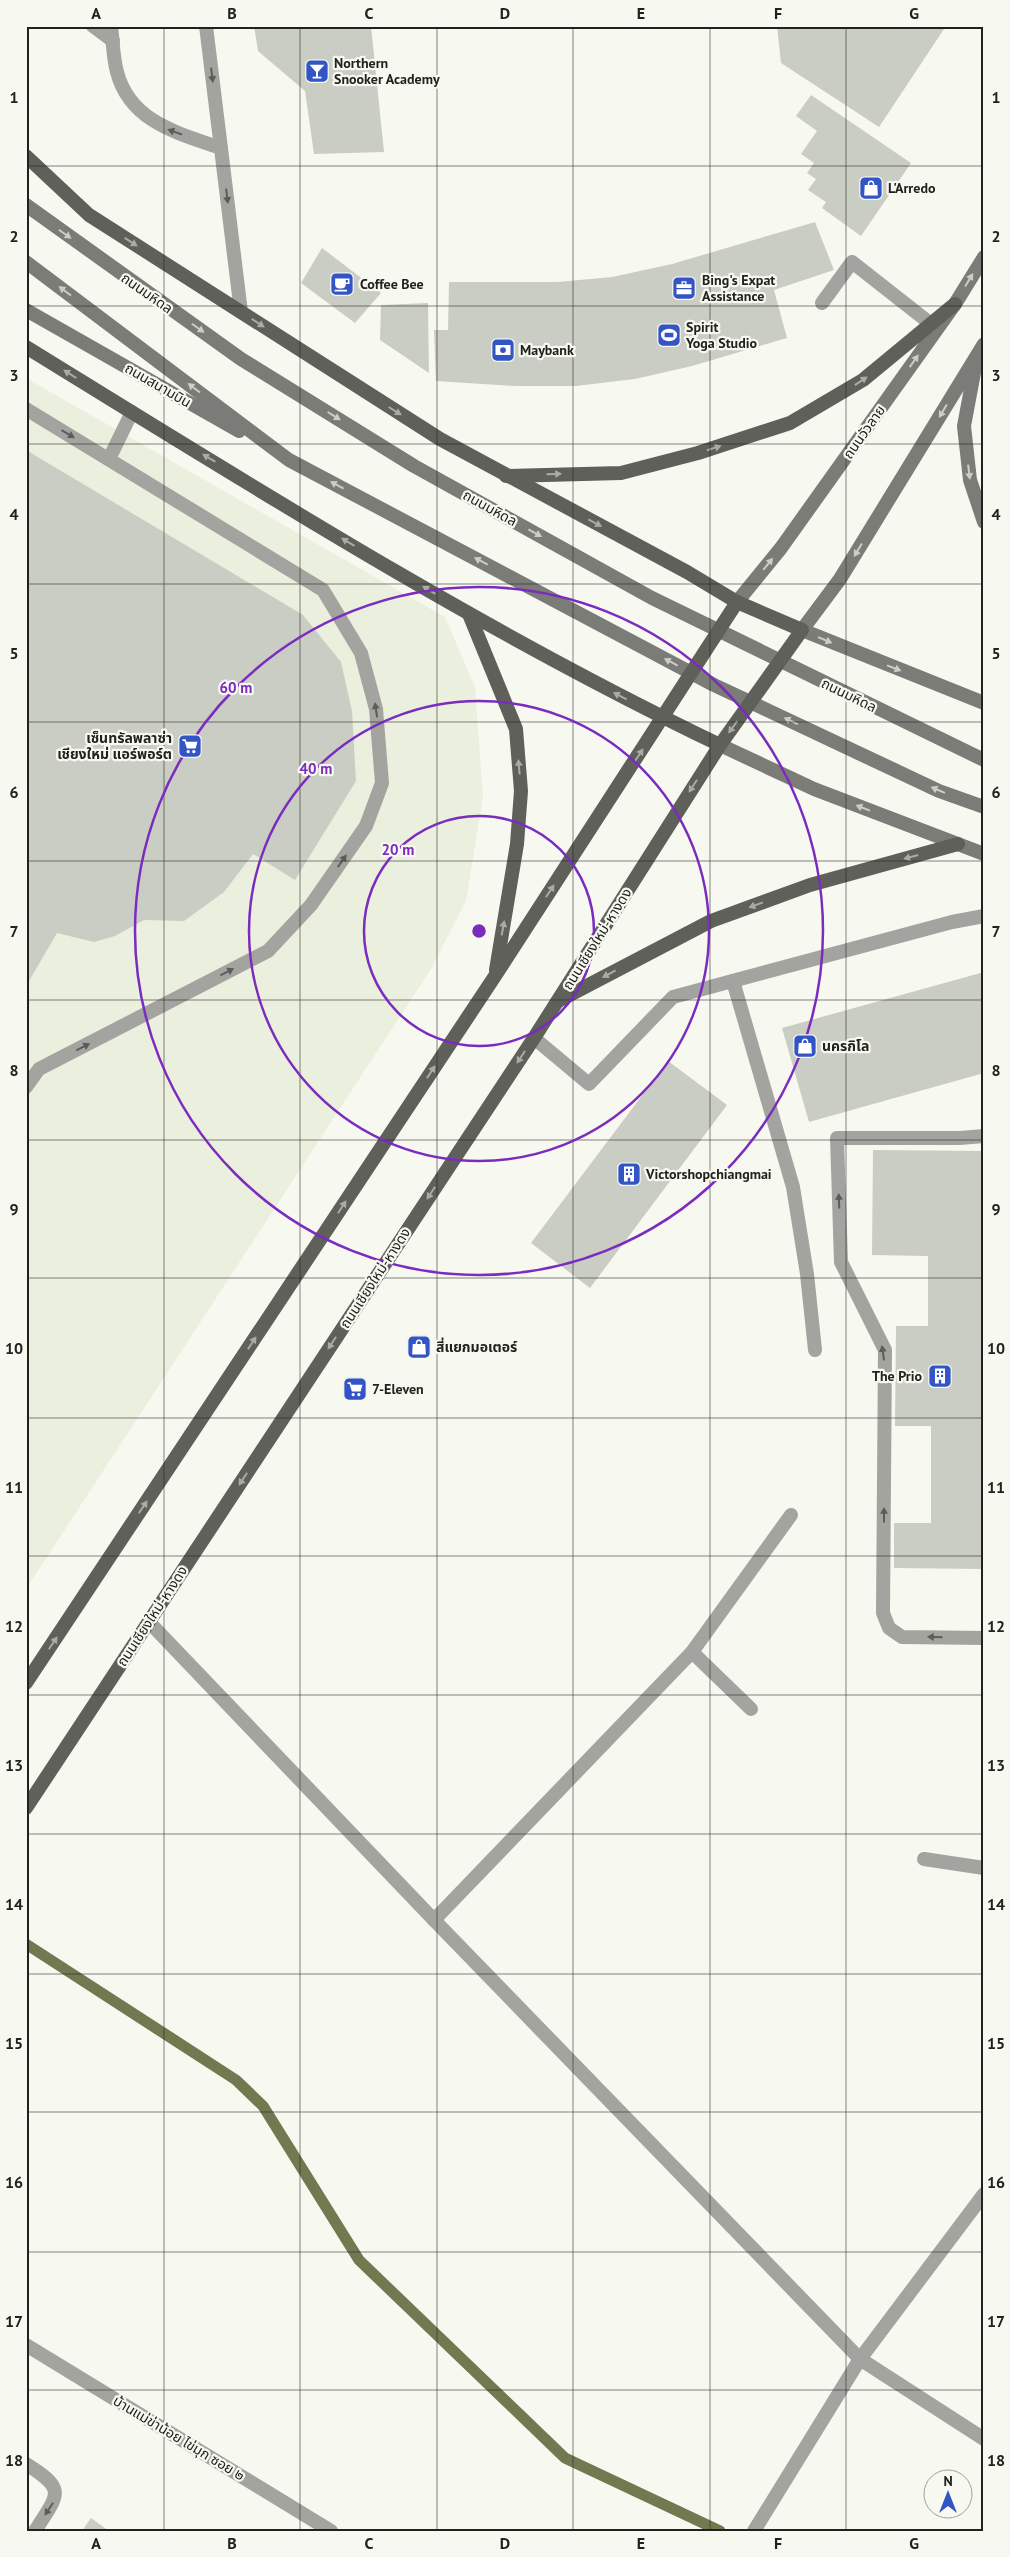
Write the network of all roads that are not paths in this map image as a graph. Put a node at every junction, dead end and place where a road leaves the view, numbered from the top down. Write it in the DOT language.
graph roads {
  1 [pos="93,26"];
  2 [pos="111,26"];
  3 [pos="206,26"];
  4 [pos="113,41"];
  5 [pos="221,148"];
  6 [pos="26,156"];
  7 [pos="26,205"];
  8 [pos="984,256"];
  9 [pos="26,262"];
  10 [pos="822,303"];
  11 [pos="955,304"];
  12 [pos="26,310"];
  13 [pos="241,312"];
  14 [pos="930,324"];
  15 [pos="26,346"];
  16 [pos="980,349"];
  17 [pos="26,409"];
  18 [pos="132,412"];
  19 [pos="109,459"];
  20 [pos="289,460"];
  21 [pos="506,476"];
  22 [pos="984,522"];
  23 [pos="738,602"];
  24 [pos="469,614"];
  25 [pos="802,630"];
  26 [pos="984,703"];
  27 [pos="663,718"];
  28 [pos="720,745"];
  29 [pos="984,760"];
  30 [pos="984,807"];
  31 [pos="958,844"];
  32 [pos="984,854"];
  33 [pos="984,916"];
  34 [pos="495,976"];
  35 [pos="733,981"];
  36 [pos="557,1002"];
  37 [pos="534,1038"];
  38 [pos="26,1087"];
  39 [pos="984,1136"];
  40 [pos="815,1350"];
  41 [pos="791,1515"];
  42 [pos="149,1622"];
  43 [pos="984,1638"];
  44 [pos="692,1652"];
  45 [pos="26,1683"];
  46 [pos="751,1709"];
  47 [pos="26,1808"];
  48 [pos="924,1859"];
  49 [pos="984,1868"];
  50 [pos="434,1920"];
  51 [pos="984,2194"];
  52 [pos="26,2345"];
  53 [pos="860,2359"];
  54 [pos="984,2440"];
  55 [pos="26,2464"];
  56 [pos="756,2529"];
  57 [pos="35,2531"];
  58 [pos="331,2531"];
  1 -- 4 [label="street"];
  2 -- 4 [label="street"];
  3 -- 5 [label="street, one-way"];
  5 -- 4 [label="street, one-way"];
  5 -- 13 [label="street, one-way"];
  6 -- 13 [label="main road, one-way"];
  7 -- 29 [label="main road, ถนนมหิดล, one-way"];
  11 -- 8 [label="main road, ถนนวัวลาย, one-way"];
  20 -- 9 [label="main road, one-way"];
  10 -- 14 [label="street"];
  11 -- 14 [label="main road"];
  23 -- 11 [label="main road, ถนนวัวลาย, one-way"];
  12 -- 20 [label="main road, ถนนสนามบิน"];
  13 -- 21 [label="main road, one-way"];
  21 -- 14 [label="main road, one-way"];
  18 -- 15 [label="main road, one-way"];
  16 -- 22 [label="main road, one-way"];
  16 -- 25 [label="main road, one-way"];
  17 -- 19 [label="street, one-way"];
  18 -- 19 [label="street"];
  24 -- 18 [label="main road, one-way"];
  38 -- 19 [label="street, one-way"];
  30 -- 20 [label="main road, one-way"];
  21 -- 23 [label="main road, one-way"];
  23 -- 25 [label="main road"];
  23 -- 27 [label="main road"];
  27 -- 24 [label="main road, one-way"];
  34 -- 24 [label="main road, one-way"];
  25 -- 26 [label="main road, one-way"];
  25 -- 28 [label="main road, ถนนเชียงใหม่-หางดง, one-way"];
  27 -- 28 [label="main road"];
  34 -- 27 [label="main road, one-way"];
  31 -- 28 [label="main road, one-way"];
  28 -- 36 [label="main road, ถนนเชียงใหม่-หางดง, one-way"];
  31 -- 32 [label="main road"];
  31 -- 36 [label="main road, one-way"];
  33 -- 35 [label="street"];
  45 -- 34 [label="main road, one-way"];
  35 -- 37 [label="street"];
  35 -- 40 [label="street"];
  36 -- 37 [label="main road, ถนนเชียงใหม่-หางดง"];
  37 -- 42 [label="main road, ถนนเชียงใหม่-หางดง, one-way"];
  43 -- 39 [label="street, one-way"];
  41 -- 44 [label="street"];
  42 -- 47 [label="main road, ถนนเชียงใหม่-หางดง"];
  42 -- 50 [label="street"];
  44 -- 46 [label="street"];
  44 -- 50 [label="street"];
  48 -- 49 [label="street"];
  50 -- 53 [label="street"];
  51 -- 53 [label="street"];
  52 -- 58 [label="street, บ้านแม่ข่าน้อย ไข่มุก ซอย ๒"];
  53 -- 54 [label="street"];
  53 -- 56 [label="street"];
  55 -- 57 [label="street, one-way"];
}
